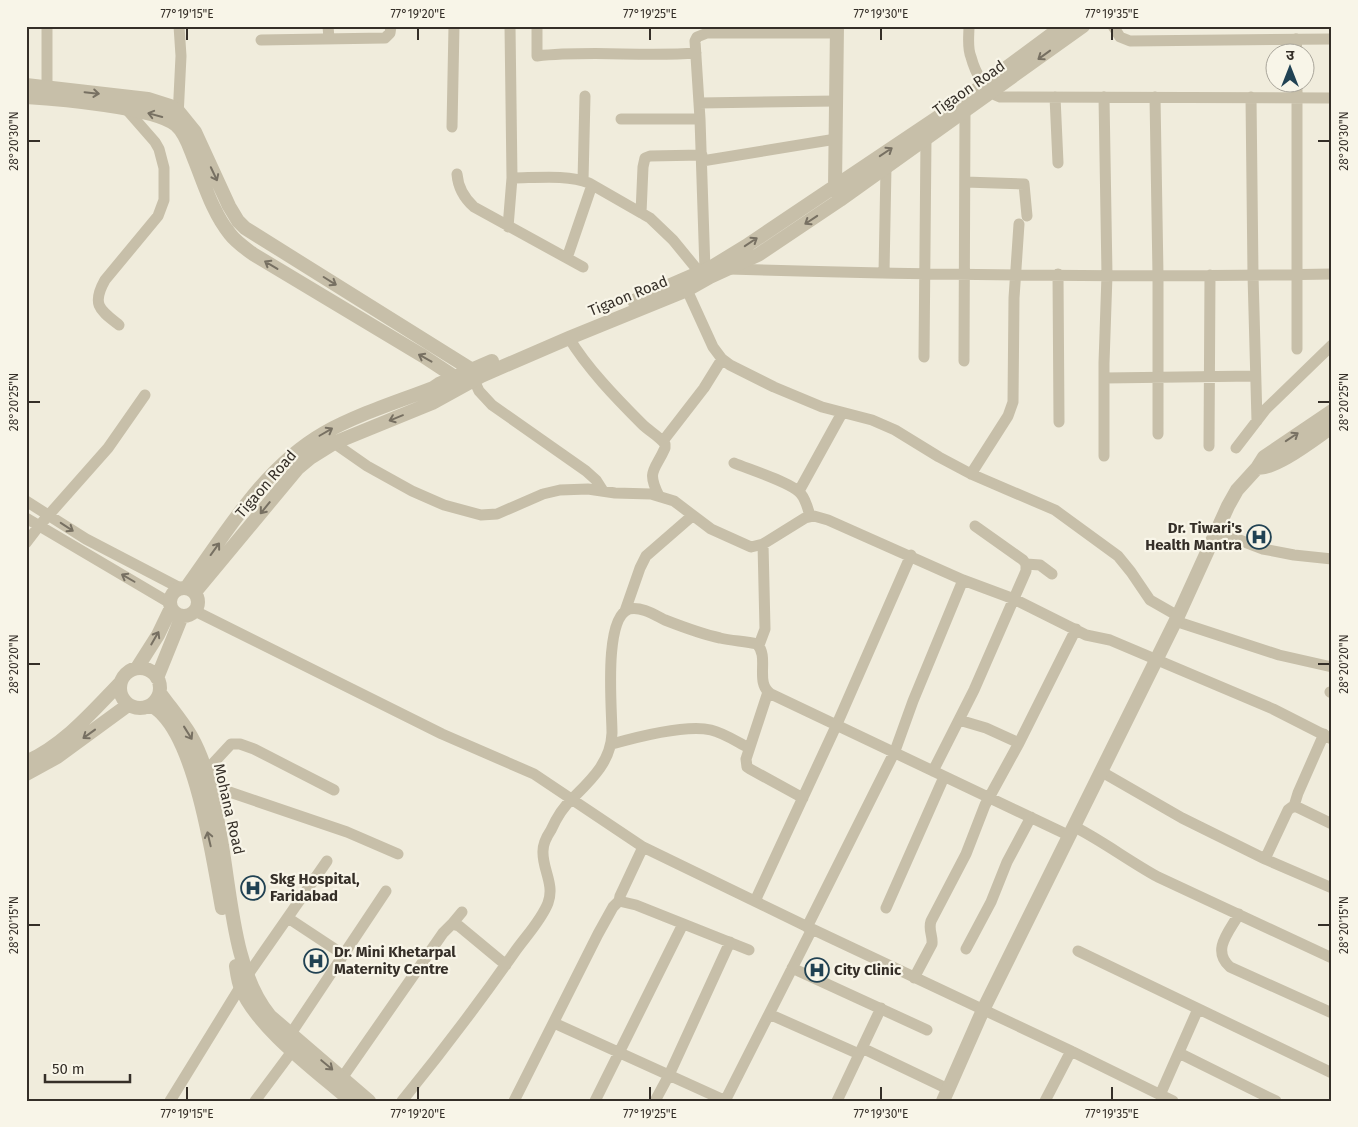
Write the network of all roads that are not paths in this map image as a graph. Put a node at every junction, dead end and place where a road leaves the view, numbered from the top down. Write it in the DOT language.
graph roads {
  1 [pos="47,26"];
  2 [pos="179,26"];
  3 [pos="328,26"];
  4 [pos="391,26"];
  5 [pos="454,26"];
  6 [pos="510,26"];
  7 [pos="537,26"];
  8 [pos="969,26"];
  9 [pos="1063,26"];
  10 [pos="1083,26"];
  11 [pos="1113,26"];
  12 [pos="836,30"];
  13 [pos="329,39"];
  14 [pos="1296,39"];
  15 [pos="1332,39"];
  16 [pos="261,40"];
  17 [pos="696,53"];
  18 [pos="26,86"];
  19 [pos="47,88"];
  20 [pos="987,88"];
  21 [pos="1297,92"];
  22 [pos="586,96"];
  23 [pos="26,97"];
  24 [pos="1104,97"];
  25 [pos="1251,97"];
  26 [pos="1297,97"];
  27 [pos="1055,98"];
  28 [pos="1154,98"];
  29 [pos="1332,98"];
  30 [pos="836,101"];
  31 [pos="699,103"];
  32 [pos="127,110"];
  33 [pos="178,111"];
  34 [pos="965,111"];
  35 [pos="621,120"];
  36 [pos="700,120"];
  37 [pos="178,126"];
  38 [pos="452,127"];
  39 [pos="926,138"];
  40 [pos="836,139"];
  41 [pos="702,158"];
  42 [pos="1058,163"];
  43 [pos="886,166"];
  44 [pos="457,174"];
  45 [pos="512,178"];
  46 [pos="965,182"];
  47 [pos="588,183"];
  48 [pos="836,186"];
  49 [pos="840,200"];
  50 [pos="641,213"];
  51 [pos="508,227"];
  52 [pos="567,258"];
  53 [pos="583,267"];
  54 [pos="712,269"];
  55 [pos="884,273"];
  56 [pos="924,274"];
  57 [pos="965,274"];
  58 [pos="1017,274"];
  59 [pos="1058,274"];
  60 [pos="1298,274"];
  61 [pos="1332,274"];
  62 [pos="1107,275"];
  63 [pos="1158,275"];
  64 [pos="1210,275"];
  65 [pos="1253,275"];
  66 [pos="686,290"];
  67 [pos="119,326"];
  68 [pos="569,338"];
  69 [pos="1332,345"];
  70 [pos="1297,349"];
  71 [pos="924,357"];
  72 [pos="722,359"];
  73 [pos="964,361"];
  74 [pos="1158,376"];
  75 [pos="1209,376"];
  76 [pos="1255,376"];
  77 [pos="466,378"];
  78 [pos="1105,378"];
  79 [pos="146,395"];
  80 [pos="1332,411"];
  81 [pos="842,413"];
  82 [pos="1257,421"];
  83 [pos="1059,422"];
  84 [pos="1332,428"];
  85 [pos="1158,434"];
  86 [pos="663,441"];
  87 [pos="334,443"];
  88 [pos="1209,446"];
  89 [pos="1236,448"];
  90 [pos="1104,456"];
  91 [pos="734,463"];
  92 [pos="1257,468"];
  93 [pos="971,474"];
  94 [pos="603,491"];
  95 [pos="798,491"];
  96 [pos="659,496"];
  97 [pos="26,501"];
  98 [pos="49,516"];
  99 [pos="692,516"];
  100 [pos="810,516"];
  101 [pos="26,518"];
  102 [pos="39,526"];
  103 [pos="975,526"];
  104 [pos="1216,531"];
  105 [pos="26,543"];
  106 [pos="763,544"];
  107 [pos="911,555"];
  108 [pos="1332,559"];
  109 [pos="1026,564"];
  110 [pos="1052,574"];
  111 [pos="964,580"];
  112 [pos="187,590"];
  113 [pos="1014,599"];
  114 [pos="180,610"];
  115 [pos="625,611"];
  116 [pos="1177,618"];
  117 [pos="1076,630"];
  118 [pos="759,646"];
  119 [pos="1156,659"];
  120 [pos="1332,666"];
  121 [pos="137,668"];
  122 [pos="157,678"];
  123 [pos="120,683"];
  124 [pos="768,692"];
  125 [pos="160,693"];
  126 [pos="128,704"];
  127 [pos="151,706"];
  128 [pos="959,720"];
  129 [pos="837,724"];
  130 [pos="1328,736"];
  131 [pos="612,744"];
  132 [pos="1019,744"];
  133 [pos="749,748"];
  134 [pos="894,751"];
  135 [pos="26,762"];
  136 [pos="933,771"];
  137 [pos="1102,772"];
  138 [pos="26,774"];
  139 [pos="944,777"];
  140 [pos="207,778"];
  141 [pos="334,790"];
  142 [pos="803,798"];
  143 [pos="989,798"];
  144 [pos="572,799"];
  145 [pos="1294,806"];
  146 [pos="1031,817"];
  147 [pos="1332,824"];
  148 [pos="1072,831"];
  149 [pos="643,846"];
  150 [pos="398,854"];
  151 [pos="1265,859"];
  152 [pos="327,861"];
  153 [pos="1332,888"];
  154 [pos="386,891"];
  155 [pos="619,901"];
  156 [pos="755,901"];
  157 [pos="886,908"];
  158 [pos="462,912"];
  159 [pos="1239,914"];
  160 [pos="288,918"];
  161 [pos="452,924"];
  162 [pos="683,924"];
  163 [pos="809,928"];
  164 [pos="730,942"];
  165 [pos="966,948"];
  166 [pos="749,950"];
  167 [pos="1078,951"];
  168 [pos="344,954"];
  169 [pos="1332,958"];
  170 [pos="506,965"];
  171 [pos="792,968"];
  172 [pos="914,978"];
  173 [pos="244,982"];
  174 [pos="881,1008"];
  175 [pos="1198,1009"];
  176 [pos="983,1010"];
  177 [pos="1332,1013"];
  178 [pos="769,1014"];
  179 [pos="554,1023"];
  180 [pos="927,1030"];
  181 [pos="290,1035"];
  182 [pos="293,1050"];
  183 [pos="861,1051"];
  184 [pos="1072,1051"];
  185 [pos="618,1053"];
  186 [pos="1179,1053"];
  187 [pos="1332,1073"];
  188 [pos="668,1075"];
  189 [pos="342,1078"];
  190 [pos="946,1095"];
  191 [pos="1157,1096"];
  192 [pos="170,1101"];
  193 [pos="256,1101"];
  194 [pos="351,1101"];
  195 [pos="369,1101"];
  196 [pos="402,1101"];
  197 [pos="514,1101"];
  198 [pos="595,1101"];
  199 [pos="655,1101"];
  200 [pos="725,1101"];
  201 [pos="837,1101"];
  202 [pos="1045,1101"];
  203 [pos="1173,1101"];
  204 [pos="1276,1101"];
  1 -- 19 [label="street"];
  2 -- 33 [label="street"];
  3 -- 13 [label="street"];
  4 -- 13 [label="street"];
  5 -- 38 [label="street"];
  6 -- 45 [label="street"];
  7 -- 17 [label="street"];
  8 -- 20 [label="street"];
  9 -- 20 [label="street, Tigaon Road"];
  10 -- 20 [label="street, Tigaon Road, one-way"];
  11 -- 14 [label="street"];
  12 -- 17 [label="street"];
  12 -- 30 [label="street"];
  13 -- 16 [label="street"];
  14 -- 15 [label="street"];
  17 -- 31 [label="street"];
  18 -- 19 [label="street"];
  19 -- 33 [label="street, one-way"];
  20 -- 27 [label="street"];
  20 -- 34 [label="street, Tigaon Road"];
  48 -- 20 [label="street, Tigaon Road, one-way"];
  21 -- 26 [label="street"];
  22 -- 47 [label="street"];
  23 -- 32 [label="street"];
  24 -- 27 [label="street"];
  24 -- 28 [label="street"];
  24 -- 62 [label="street"];
  25 -- 26 [label="street"];
  25 -- 28 [label="street"];
  25 -- 65 [label="street"];
  26 -- 29 [label="street"];
  26 -- 60 [label="street"];
  27 -- 42 [label="street"];
  28 -- 63 [label="street"];
  30 -- 31 [label="street"];
  30 -- 40 [label="street"];
  31 -- 36 [label="street"];
  37 -- 32 [label="street, one-way"];
  32 -- 67 [label="street"];
  33 -- 37 [label="street"];
  33 -- 77 [label="street, one-way"];
  34 -- 39 [label="street, Tigaon Road"];
  34 -- 46 [label="street"];
  35 -- 36 [label="street"];
  36 -- 41 [label="street"];
  77 -- 37 [label="street, one-way"];
  39 -- 43 [label="street, Tigaon Road"];
  39 -- 56 [label="street"];
  40 -- 41 [label="street"];
  40 -- 48 [label="street"];
  41 -- 50 [label="street"];
  41 -- 54 [label="street"];
  43 -- 49 [label="street, Tigaon Road"];
  43 -- 55 [label="street"];
  44 -- 51 [label="street"];
  45 -- 47 [label="street"];
  45 -- 51 [label="street"];
  46 -- 57 [label="street"];
  46 -- 58 [label="street"];
  47 -- 50 [label="street"];
  47 -- 52 [label="street"];
  48 -- 49 [label="street"];
  54 -- 48 [label="street, Tigaon Road, one-way"];
  49 -- 54 [label="street, Tigaon Road, one-way"];
  50 -- 54 [label="street"];
  51 -- 52 [label="street"];
  52 -- 53 [label="street"];
  54 -- 55 [label="street"];
  54 -- 66 [label="street, Tigaon Road"];
  54 -- 77 [label="street"];
  55 -- 56 [label="street"];
  56 -- 57 [label="street"];
  56 -- 71 [label="street"];
  57 -- 58 [label="street"];
  57 -- 73 [label="street"];
  58 -- 59 [label="street"];
  58 -- 93 [label="street"];
  59 -- 62 [label="street"];
  59 -- 83 [label="street"];
  60 -- 61 [label="street"];
  60 -- 65 [label="street"];
  60 -- 70 [label="street"];
  62 -- 63 [label="street"];
  62 -- 78 [label="street"];
  63 -- 64 [label="street"];
  63 -- 74 [label="street"];
  64 -- 65 [label="street"];
  64 -- 75 [label="street"];
  65 -- 76 [label="street"];
  66 -- 68 [label="street, Tigaon Road"];
  66 -- 72 [label="street"];
  68 -- 77 [label="street, Tigaon Road"];
  68 -- 86 [label="street"];
  69 -- 82 [label="street"];
  72 -- 81 [label="street"];
  72 -- 86 [label="street"];
  74 -- 75 [label="street"];
  74 -- 78 [label="street"];
  74 -- 85 [label="street"];
  75 -- 76 [label="street"];
  75 -- 88 [label="street"];
  76 -- 82 [label="street"];
  77 -- 87 [label="street, Tigaon Road, one-way"];
  77 -- 94 [label="street"];
  112 -- 77 [label="street, Tigaon Road, one-way"];
  78 -- 90 [label="street"];
  79 -- 98 [label="street"];
  92 -- 80 [label="street, one-way"];
  81 -- 93 [label="street"];
  81 -- 95 [label="street"];
  82 -- 89 [label="street"];
  84 -- 92 [label="street"];
  86 -- 96 [label="street"];
  87 -- 94 [label="street"];
  87 -- 112 [label="street, Tigaon Road, one-way"];
  91 -- 95 [label="street"];
  92 -- 104 [label="street"];
  93 -- 116 [label="street"];
  94 -- 96 [label="street"];
  95 -- 100 [label="street"];
  96 -- 99 [label="street"];
  97 -- 98 [label="street"];
  98 -- 102 [label="street"];
  98 -- 112 [label="street, one-way"];
  99 -- 106 [label="street"];
  99 -- 115 [label="street"];
  100 -- 106 [label="street"];
  100 -- 107 [label="street"];
  101 -- 102 [label="street"];
  102 -- 105 [label="street"];
  114 -- 102 [label="street, one-way"];
  103 -- 109 [label="street"];
  104 -- 108 [label="street"];
  104 -- 116 [label="street"];
  106 -- 118 [label="street"];
  107 -- 111 [label="street"];
  107 -- 129 [label="street"];
  109 -- 110 [label="street"];
  109 -- 113 [label="street"];
  111 -- 113 [label="street"];
  111 -- 134 [label="street"];
  112 -- 114 [label="street"];
  112 -- 114 [label="street"];
  113 -- 117 [label="street"];
  113 -- 128 [label="street"];
  121 -- 114 [label="street, one-way"];
  114 -- 122 [label="street"];
  114 -- 144 [label="street"];
  115 -- 118 [label="street"];
  115 -- 131 [label="street"];
  116 -- 119 [label="street"];
  116 -- 120 [label="street"];
  117 -- 119 [label="street"];
  117 -- 132 [label="street"];
  118 -- 124 [label="street"];
  119 -- 130 [label="street"];
  119 -- 137 [label="street"];
  121 -- 122 [label="street"];
  121 -- 123 [label="street"];
  122 -- 125 [label="street"];
  123 -- 126 [label="street"];
  123 -- 135 [label="street"];
  124 -- 129 [label="street"];
  124 -- 133 [label="street"];
  125 -- 127 [label="street"];
  125 -- 140 [label="street, Mohana Road, one-way"];
  126 -- 127 [label="street"];
  126 -- 138 [label="street, one-way"];
  173 -- 127 [label="street, Mohana Road, one-way"];
  128 -- 132 [label="street"];
  128 -- 136 [label="street"];
  129 -- 134 [label="street"];
  129 -- 142 [label="street"];
  130 -- 145 [label="street"];
  131 -- 133 [label="street"];
  131 -- 144 [label="street"];
  132 -- 143 [label="street"];
  133 -- 142 [label="street"];
  134 -- 136 [label="street"];
  134 -- 163 [label="street"];
  136 -- 139 [label="street"];
  137 -- 148 [label="street"];
  137 -- 151 [label="street"];
  139 -- 143 [label="street"];
  139 -- 157 [label="street"];
  140 -- 141 [label="street"];
  140 -- 150 [label="street"];
  140 -- 173 [label="street, Mohana Road"];
  142 -- 156 [label="street"];
  143 -- 146 [label="street"];
  143 -- 172 [label="street"];
  144 -- 149 [label="street"];
  144 -- 170 [label="street"];
  145 -- 147 [label="street"];
  145 -- 151 [label="street"];
  146 -- 148 [label="street"];
  146 -- 165 [label="street"];
  148 -- 159 [label="street"];
  148 -- 176 [label="street"];
  149 -- 155 [label="street"];
  149 -- 156 [label="street"];
  151 -- 153 [label="street"];
  152 -- 160 [label="street"];
  154 -- 168 [label="street"];
  155 -- 162 [label="street"];
  155 -- 179 [label="street"];
  156 -- 163 [label="street"];
  158 -- 161 [label="street"];
  159 -- 169 [label="street"];
  159 -- 177 [label="street"];
  160 -- 168 [label="street"];
  160 -- 173 [label="street"];
  161 -- 170 [label="street"];
  161 -- 189 [label="street"];
  162 -- 164 [label="street"];
  162 -- 185 [label="street"];
  163 -- 171 [label="street"];
  163 -- 172 [label="street"];
  164 -- 166 [label="street"];
  164 -- 188 [label="street"];
  167 -- 175 [label="street"];
  168 -- 181 [label="street"];
  170 -- 196 [label="street"];
  171 -- 174 [label="street"];
  171 -- 178 [label="street"];
  172 -- 176 [label="street"];
  173 -- 181 [label="street, Mohana Road"];
  173 -- 182 [label="street, Mohana Road"];
  173 -- 192 [label="street"];
  174 -- 180 [label="street"];
  174 -- 183 [label="street"];
  175 -- 186 [label="street"];
  175 -- 187 [label="street"];
  176 -- 184 [label="street"];
  176 -- 190 [label="street"];
  178 -- 183 [label="street"];
  178 -- 200 [label="street"];
  179 -- 185 [label="street"];
  179 -- 197 [label="street"];
  181 -- 189 [label="street, Mohana Road, one-way"];
  182 -- 193 [label="street"];
  182 -- 194 [label="street, Mohana Road"];
  183 -- 190 [label="street"];
  183 -- 201 [label="street"];
  184 -- 191 [label="street"];
  184 -- 202 [label="street"];
  185 -- 188 [label="street"];
  185 -- 198 [label="street"];
  186 -- 191 [label="street"];
  186 -- 204 [label="street"];
  188 -- 199 [label="street"];
  188 -- 200 [label="street"];
  189 -- 195 [label="street, Mohana Road"];
  191 -- 203 [label="street"];
}
